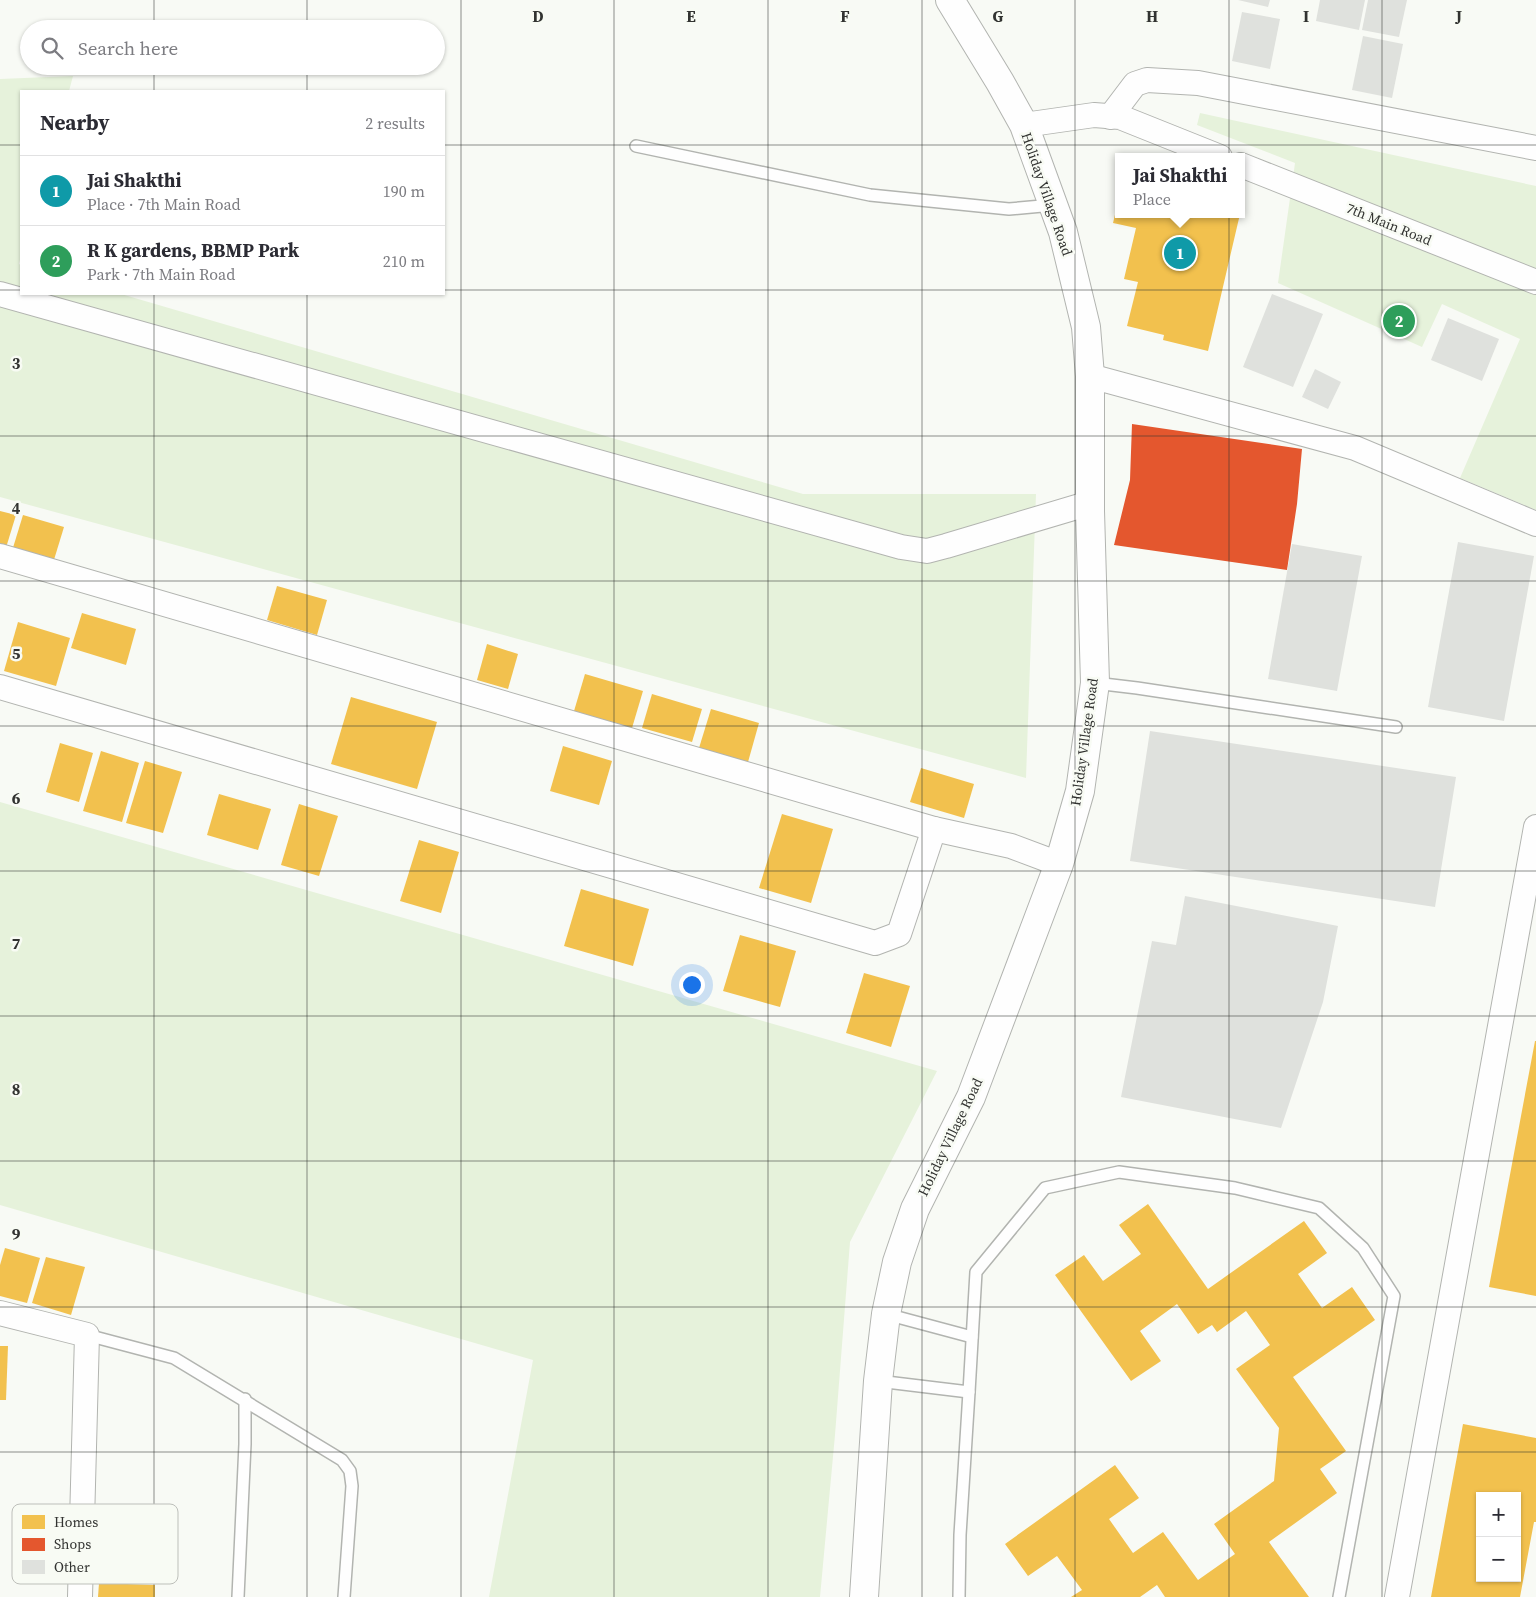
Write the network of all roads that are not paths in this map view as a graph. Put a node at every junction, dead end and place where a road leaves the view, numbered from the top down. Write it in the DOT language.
graph roads {
  1 [pos="950,0"];
  2 [pos="1110,117"];
  3 [pos="1024,125"];
  4 [pos="636,146"];
  5 [pos="1536,148"];
  6 [pos="1210,153"];
  7 [pos="1245,167"];
  8 [pos="1053,205"];
  9 [pos="1536,282"];
  10 [pos="0,294"];
  11 [pos="1090,376"];
  12 [pos="1090,503"];
  13 [pos="1536,524"];
  14 [pos="0,556"];
  15 [pos="1095,683"];
  16 [pos="0,687"];
  17 [pos="1396,727"];
  18 [pos="1536,827"];
  19 [pos="934,829"];
  20 [pos="1059,864"];
  21 [pos="0,1313"];
  22 [pos="886,1314"];
  23 [pos="87,1335"];
  24 [pos="972,1337"];
  25 [pos="878,1381"];
  26 [pos="969,1392"];
  27 [pos="245,1400"];
  28 [pos="82,1504"];
  29 [pos="80,1584"];
  30 [pos="80,1597"];
  31 [pos="238,1597"];
  32 [pos="344,1597"];
  33 [pos="864,1597"];
  34 [pos="959,1597"];
  35 [pos="1339,1597"];
  36 [pos="1397,1597"];
  1 -- 3 [label="street, Holiday Village Road"];
  2 -- 3 [label="street"];
  2 -- 5 [label="street"];
  2 -- 6 [label="street"];
  3 -- 8 [label="street, Holiday Village Road"];
  4 -- 8 [label="lane"];
  7 -- 9 [label="street, 7th Main Road"];
  8 -- 11 [label="street, Holiday Village Road"];
  10 -- 12 [label="street"];
  11 -- 12 [label="street, Holiday Village Road"];
  11 -- 13 [label="street"];
  12 -- 15 [label="street, Holiday Village Road"];
  14 -- 19 [label="street"];
  15 -- 17 [label="lane"];
  15 -- 20 [label="street, Holiday Village Road"];
  16 -- 19 [label="street"];
  18 -- 36 [label="street"];
  19 -- 20 [label="street"];
  20 -- 22 [label="street, Holiday Village Road"];
  21 -- 23 [label="street"];
  22 -- 24 [label="lane"];
  22 -- 25 [label="street, Holiday Village Road"];
  23 -- 27 [label="lane"];
  23 -- 28 [label="street"];
  24 -- 26 [label="lane"];
  24 -- 35 [label="lane"];
  25 -- 26 [label="lane"];
  25 -- 33 [label="street, Holiday Village Road"];
  26 -- 34 [label="lane"];
  27 -- 31 [label="lane"];
  27 -- 32 [label="lane"];
  29 -- 30 [label="street"];
}
